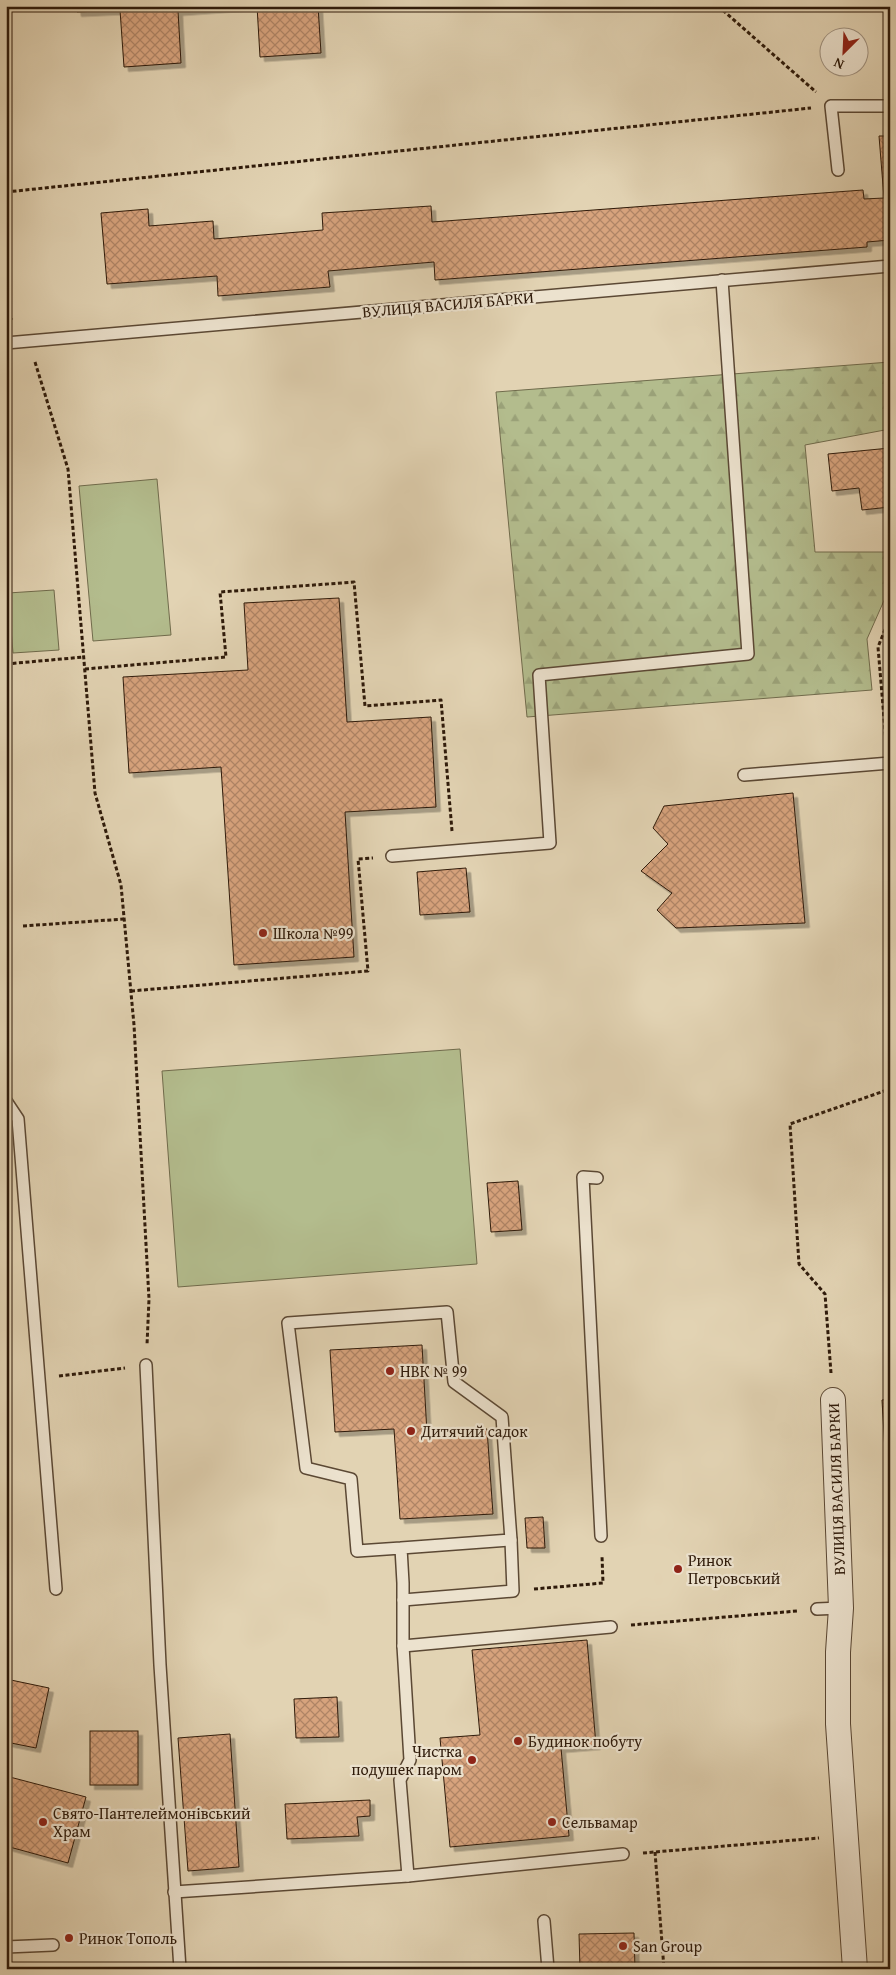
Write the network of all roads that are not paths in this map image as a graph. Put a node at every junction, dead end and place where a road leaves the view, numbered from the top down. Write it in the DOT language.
graph roads {
  1 [pos="890,106"];
  2 [pos="838,170"];
  3 [pos="890,266"];
  4 [pos="722,280"];
  5 [pos="6,343"];
  6 [pos="889,763"];
  7 [pos="744,775"];
  8 [pos="392,856"];
  9 [pos="6,1101"];
  10 [pos="597,1178"];
  11 [pos="146,1365"];
  12 [pos="833,1400"];
  13 [pos="601,1536"];
  14 [pos="511,1540"];
  15 [pos="401,1548"];
  16 [pos="56,1588"];
  17 [pos="403,1600"];
  18 [pos="841,1608"];
  19 [pos="817,1609"];
  20 [pos="611,1627"];
  21 [pos="403,1646"];
  22 [pos="623,1854"];
  23 [pos="408,1876"];
  24 [pos="174,1892"];
  25 [pos="544,1921"];
  26 [pos="54,1945"];
  27 [pos="6,1947"];
  28 [pos="180,1969"];
  29 [pos="548,1969"];
  30 [pos="855,1969"];
  1 -- 2 [label="lane"];
  3 -- 4 [label="lane, ВУЛИЦЯ ВАСИЛЯ БАРКИ"];
  4 -- 5 [label="lane, ВУЛИЦЯ ВАСИЛЯ БАРКИ"];
  4 -- 8 [label="lane"];
  6 -- 7 [label="lane"];
  9 -- 16 [label="lane"];
  10 -- 13 [label="lane"];
  11 -- 24 [label="lane"];
  12 -- 18 [label="street, ВУЛИЦЯ ВАСИЛЯ БАРКИ"];
  14 -- 15 [label="lane"];
  14 -- 15 [label="lane"];
  14 -- 17 [label="lane"];
  15 -- 17 [label="lane"];
  17 -- 21 [label="lane"];
  18 -- 19 [label="lane"];
  18 -- 30 [label="street, ВУЛИЦЯ ВАСИЛЯ БАРКИ"];
  20 -- 21 [label="lane"];
  21 -- 23 [label="lane"];
  22 -- 23 [label="lane"];
  23 -- 24 [label="lane"];
  24 -- 28 [label="lane"];
  25 -- 29 [label="lane"];
  26 -- 27 [label="lane"];
}
